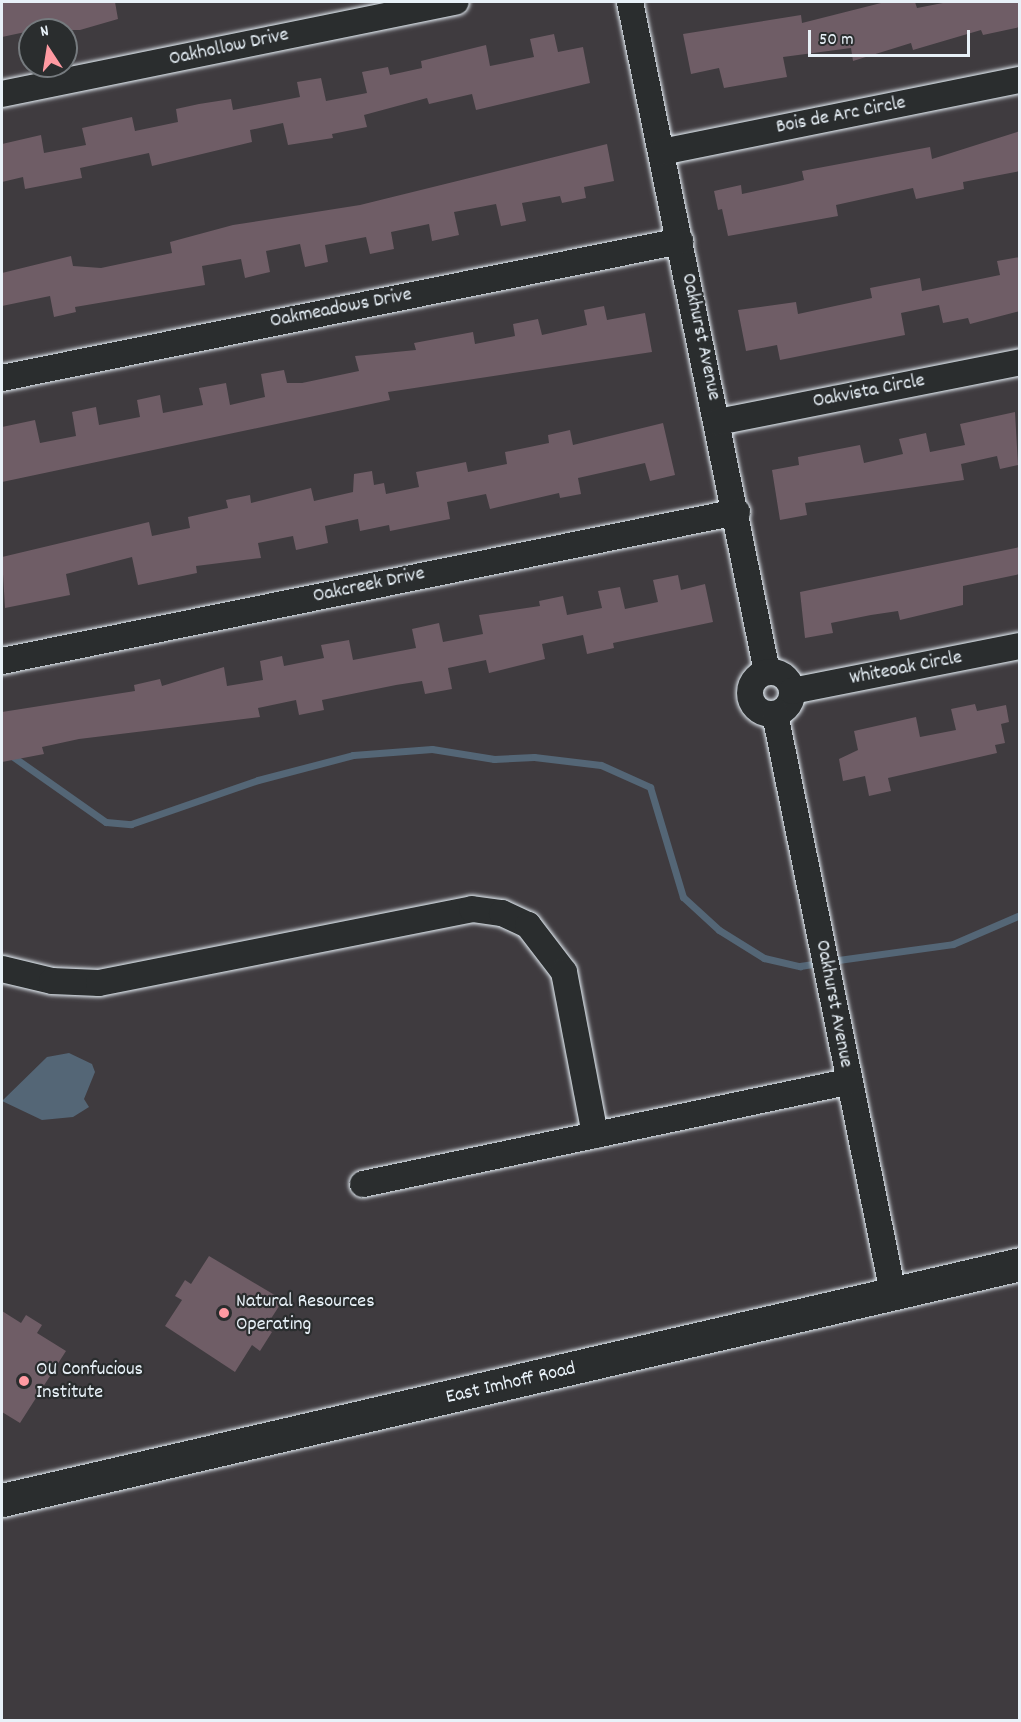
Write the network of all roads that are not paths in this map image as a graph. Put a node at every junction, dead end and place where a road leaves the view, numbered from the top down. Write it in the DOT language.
graph roads {
  1 [pos="456,2"];
  2 [pos="630,2"];
  3 [pos="1020,80"];
  4 [pos="2,94"];
  5 [pos="662,152"];
  6 [pos="680,241"];
  7 [pos="1020,362"];
  8 [pos="2,378"];
  9 [pos="718,422"];
  10 [pos="737,512"];
  11 [pos="1020,646"];
  12 [pos="2,661"];
  13 [pos="767,672"];
  14 [pos="792,691"];
  15 [pos="775,714"];
  16 [pos="2,969"];
  17 [pos="849,1082"];
  18 [pos="595,1135"];
  19 [pos="363,1184"];
  20 [pos="1020,1264"];
  21 [pos="893,1293"];
  22 [pos="2,1500"];
  1 -- 4 [label="street, Oakhollow Drive"];
  2 -- 5 [label="street, Oakhurst Avenue"];
  3 -- 5 [label="street, Bois de Arc Circle"];
  5 -- 6 [label="street, Oakhurst Avenue"];
  6 -- 8 [label="street, Oakmeadows Drive"];
  6 -- 9 [label="street, Oakhurst Avenue"];
  7 -- 9 [label="street, Oakvista Circle"];
  9 -- 10 [label="street, Oakhurst Avenue"];
  10 -- 12 [label="street, Oakcreek Drive"];
  10 -- 13 [label="street, Oakhurst Avenue"];
  11 -- 14 [label="street, Whiteoak Circle"];
  13 -- 14 [label="street"];
  13 -- 15 [label="street"];
  14 -- 15 [label="street"];
  15 -- 17 [label="street, Oakhurst Avenue"];
  16 -- 18 [label="street"];
  17 -- 18 [label="street"];
  17 -- 21 [label="street, Oakhurst Avenue"];
  18 -- 19 [label="street"];
  20 -- 21 [label="main road, East Imhoff Road"];
  21 -- 22 [label="main road, East Imhoff Road"];
}
